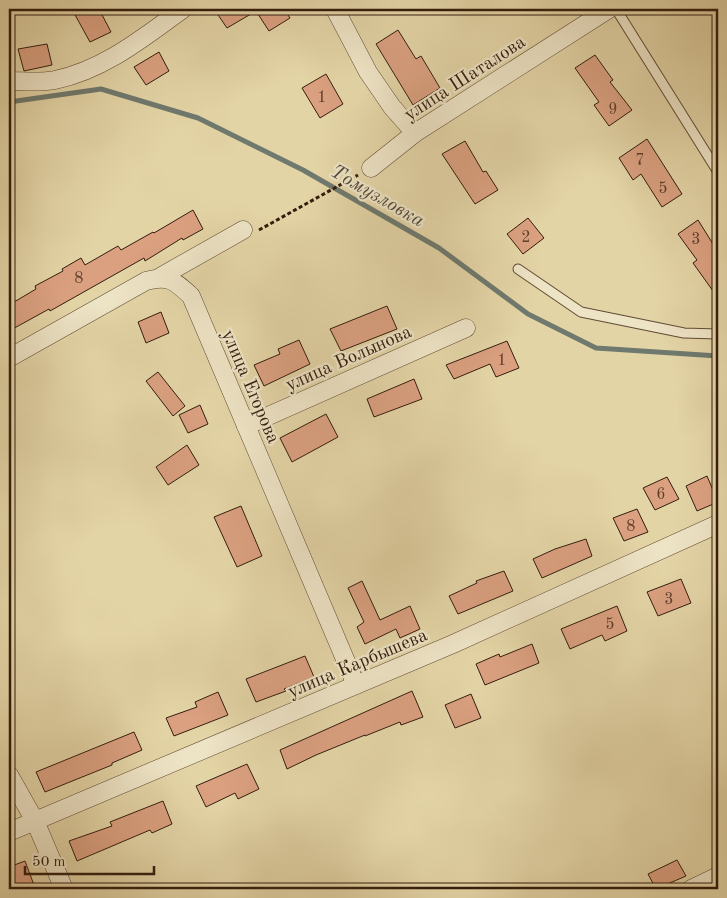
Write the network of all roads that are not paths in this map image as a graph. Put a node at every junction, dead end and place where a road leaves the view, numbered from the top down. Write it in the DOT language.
graph roads {
  1 [pos="183,9"];
  2 [pos="335,9"];
  3 [pos="609,9"];
  4 [pos="616,9"];
  5 [pos="9,81"];
  6 [pos="415,133"];
  7 [pos="371,168"];
  8 [pos="718,172"];
  9 [pos="243,230"];
  10 [pos="518,270"];
  11 [pos="160,277"];
  12 [pos="466,328"];
  13 [pos="718,334"];
  14 [pos="9,358"];
  15 [pos="246,426"];
  16 [pos="718,524"];
  17 [pos="356,685"];
  18 [pos="9,775"];
  19 [pos="35,821"];
  20 [pos="9,832"];
  21 [pos="718,876"];
  22 [pos="64,889"];
  23 [pos="691,889"];
  1 -- 5 [label="street"];
  2 -- 6 [label="street"];
  3 -- 6 [label="street, улица Шаталова"];
  4 -- 8 [label="lane"];
  6 -- 7 [label="street, улица Шаталова"];
  9 -- 11 [label="street"];
  10 -- 13 [label="lane"];
  11 -- 14 [label="street"];
  11 -- 15 [label="street, улица Егорова"];
  12 -- 15 [label="street, улица Волынова"];
  15 -- 17 [label="street, улица Егорова"];
  16 -- 17 [label="street, улица Карбышева"];
  17 -- 19 [label="street, улица Карбышева"];
  18 -- 19 [label="street"];
  19 -- 20 [label="street, улица Карбышева"];
  19 -- 22 [label="street"];
  21 -- 23 [label="street"];
}
